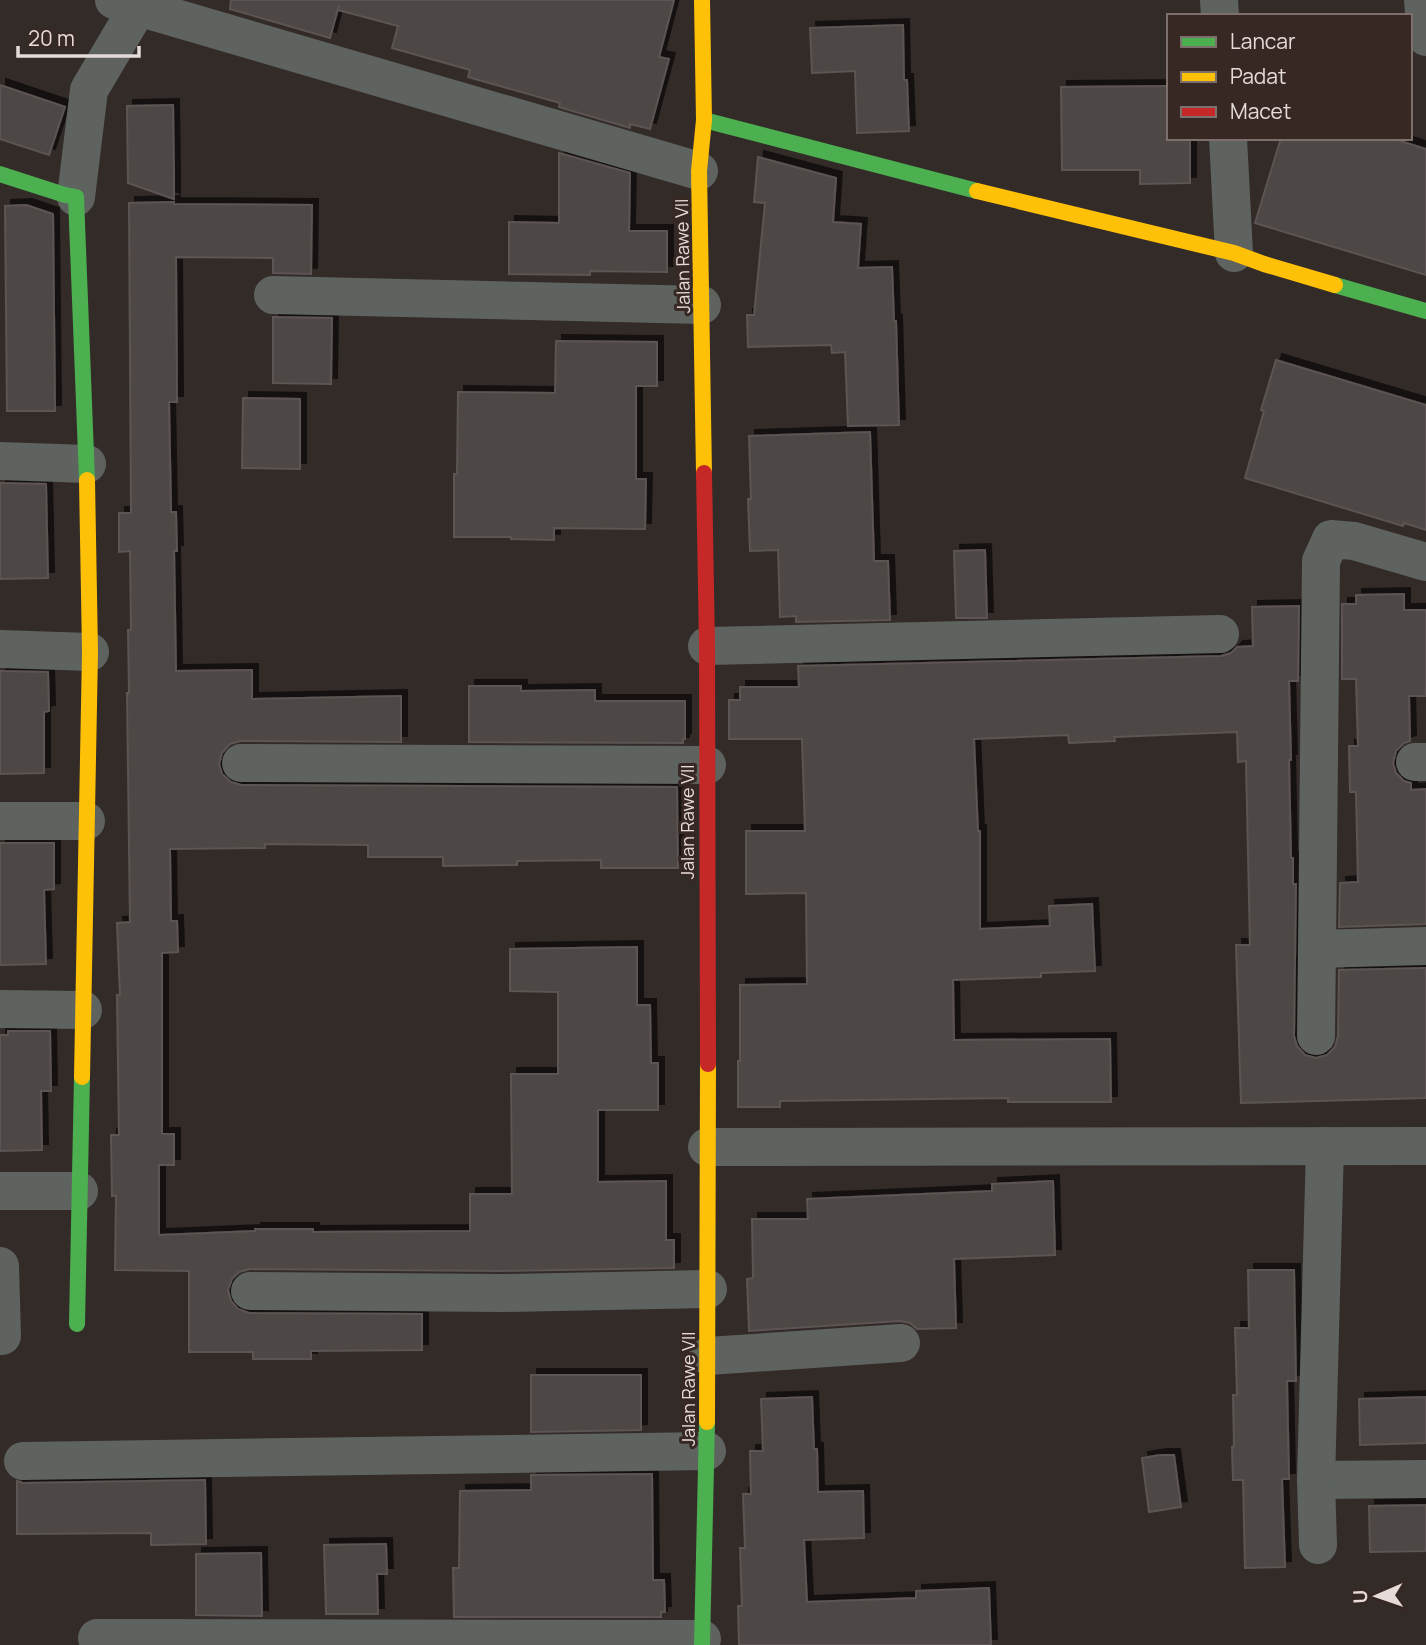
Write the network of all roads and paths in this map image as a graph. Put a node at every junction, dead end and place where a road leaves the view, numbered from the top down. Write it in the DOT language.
graph roads {
  1 [pos="702,0"];
  2 [pos="1423,0"];
  3 [pos="126,4"];
  4 [pos="1426,37"];
  5 [pos="704,120"];
  6 [pos="1228,140"];
  7 [pos="699,171"];
  8 [pos="0,174"];
  9 [pos="76,197"];
  10 [pos="1234,253"];
  11 [pos="273,295"];
  12 [pos="702,305"];
  13 [pos="1426,311"];
  14 [pos="0,461"];
  15 [pos="87,464"];
  16 [pos="1426,562"];
  17 [pos="1220,634"];
  18 [pos="706,646"];
  19 [pos="0,649"];
  20 [pos="90,652"];
  21 [pos="241,763"];
  22 [pos="707,765"];
  23 [pos="0,821"];
  24 [pos="86,821"];
  25 [pos="1426,946"];
  26 [pos="1317,948"];
  27 [pos="0,1009"];
  28 [pos="83,1010"];
  29 [pos="1316,1036"];
  30 [pos="1325,1146"];
  31 [pos="1426,1146"];
  32 [pos="707,1147"];
  33 [pos="0,1191"];
  34 [pos="79,1191"];
  35 [pos="0,1266"];
  36 [pos="708,1289"];
  37 [pos="250,1291"];
  38 [pos="77,1324"];
  39 [pos="2,1336"];
  40 [pos="901,1343"];
  41 [pos="708,1356"];
  42 [pos="707,1451"];
  43 [pos="23,1461"];
  44 [pos="1426,1479"];
  45 [pos="1316,1480"];
  46 [pos="1318,1545"];
  47 [pos="97,1638"];
  48 [pos="702,1642"];
  1 -- 5 [label="street, Jalan Rawe VII"];
  2 -- 4 [label="street"];
  3 -- 7 [label="street"];
  3 -- 9 [label="street"];
  5 -- 7 [label="street, Jalan Rawe VII"];
  5 -- 10 [label="street"];
  6 -- 10 [label="street"];
  7 -- 12 [label="street, Jalan Rawe VII"];
  8 -- 9 [label="street"];
  9 -- 15 [label="street"];
  10 -- 13 [label="street"];
  11 -- 12 [label="street"];
  12 -- 18 [label="street, Jalan Rawe VII"];
  14 -- 15 [label="street"];
  15 -- 20 [label="street"];
  16 -- 26 [label="street"];
  17 -- 18 [label="street"];
  18 -- 22 [label="street, Jalan Rawe VII"];
  19 -- 20 [label="street"];
  20 -- 24 [label="street"];
  21 -- 22 [label="street"];
  22 -- 32 [label="street, Jalan Rawe VII"];
  23 -- 24 [label="street"];
  24 -- 28 [label="street"];
  25 -- 26 [label="street"];
  26 -- 29 [label="street"];
  27 -- 28 [label="street"];
  28 -- 34 [label="street"];
  30 -- 31 [label="street"];
  30 -- 32 [label="street"];
  30 -- 45 [label="street"];
  32 -- 36 [label="street, Jalan Rawe VII"];
  33 -- 34 [label="street"];
  34 -- 38 [label="street"];
  35 -- 39 [label="street"];
  36 -- 37 [label="street"];
  36 -- 41 [label="street, Jalan Rawe VII"];
  40 -- 41 [label="street"];
  41 -- 42 [label="street, Jalan Rawe VII"];
  42 -- 43 [label="street"];
  42 -- 48 [label="street, Jalan Rawe VII"];
  44 -- 45 [label="street"];
  45 -- 46 [label="street"];
  47 -- 48 [label="street"];
}
